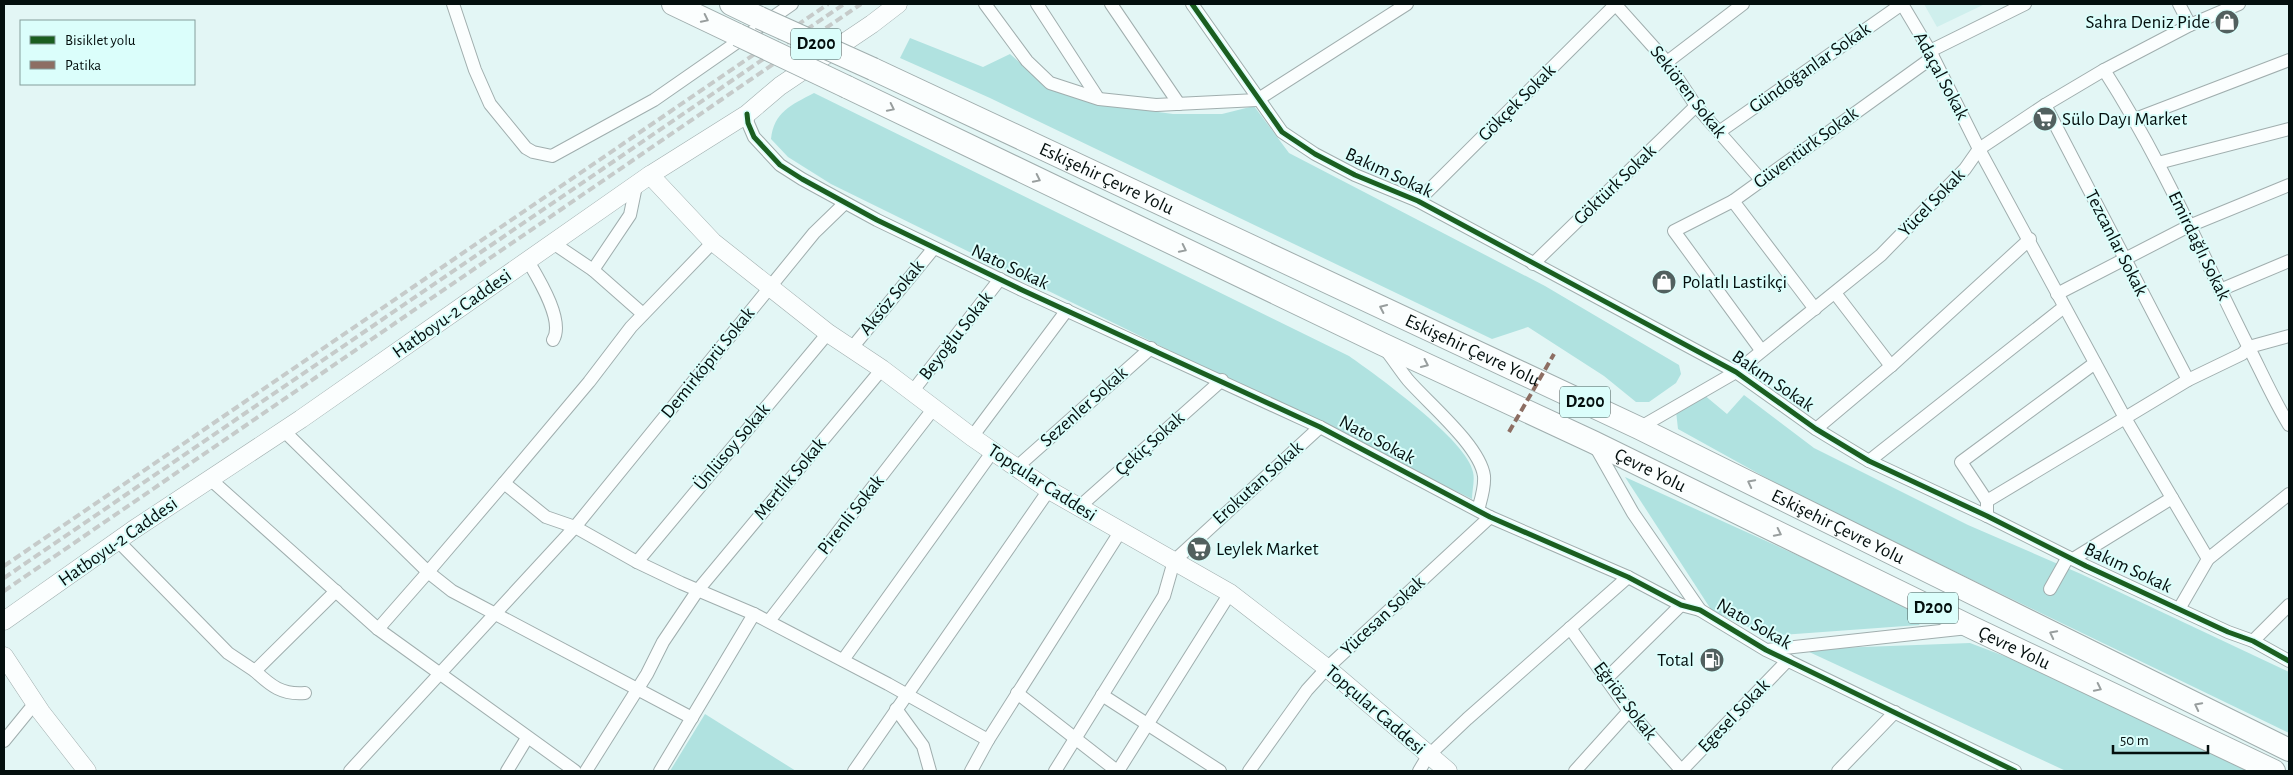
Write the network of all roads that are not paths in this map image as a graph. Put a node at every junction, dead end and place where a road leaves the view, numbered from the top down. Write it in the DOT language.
graph roads {
  1 [pos="453,4"];
  2 [pos="673,4"];
  3 [pos="731,4"];
  4 [pos="792,4"];
  5 [pos="898,4"];
  6 [pos="986,4"];
  7 [pos="1037,4"];
  8 [pos="1111,4"];
  9 [pos="1192,4"];
  10 [pos="1407,4"];
  11 [pos="1615,4"];
  12 [pos="1743,4"];
  13 [pos="1902,4"];
  14 [pos="2025,4"];
  15 [pos="2179,4"];
  16 [pos="2240,4"];
  17 [pos="2190,25"];
  18 [pos="1931,54"];
  19 [pos="2289,60"];
  20 [pos="1667,62"];
  21 [pos="2104,70"];
  22 [pos="1099,99"];
  23 [pos="1257,100"];
  24 [pos="1179,104"];
  25 [pos="2045,105"];
  26 [pos="1696,106"];
  27 [pos="747,114"];
  28 [pos="2136,119"];
  29 [pos="2289,128"];
  30 [pos="1719,132"];
  31 [pos="1980,149"];
  32 [pos="2158,163"];
  33 [pos="1762,180"];
  34 [pos="643,181"];
  35 [pos="2289,185"];
  36 [pos="1733,201"];
  37 [pos="1418,202"];
  38 [pos="845,203"];
  39 [pos="2189,226"];
  40 [pos="2030,239"];
  41 [pos="713,242"];
  42 [pos="553,243"];
  43 [pos="934,248"];
  44 [pos="2123,259"];
  45 [pos="528,261"];
  46 [pos="2289,261"];
  47 [pos="1533,264"];
  48 [pos="593,270"];
  49 [pos="1000,279"];
  50 [pos="771,286"];
  51 [pos="2220,290"];
  52 [pos="1835,293"];
  53 [pos="2057,294"];
  54 [pos="2064,307"];
  55 [pos="1815,309"];
  56 [pos="1068,310"];
  57 [pos="643,314"];
  58 [pos="828,333"];
  59 [pos="2289,336"];
  60 [pos="553,340"];
  61 [pos="1382,344"];
  62 [pos="2249,347"];
  63 [pos="1151,348"];
  64 [pos="851,349"];
  65 [pos="1761,350"];
  66 [pos="2094,362"];
  67 [pos="1891,366"];
  68 [pos="882,369"];
  69 [pos="1736,372"];
  70 [pos="1222,380"];
  71 [pos="2188,380"];
  72 [pos="912,392"];
  73 [pos="934,408"];
  74 [pos="2285,411"];
  75 [pos="2125,418"];
  76 [pos="2289,425"];
  77 [pos="1320,427"];
  78 [pos="1639,428"];
  79 [pos="1816,428"];
  80 [pos="284,430"];
  81 [pos="972,437"];
  82 [pos="1593,442"];
  83 [pos="993,451"];
  84 [pos="1869,461"];
  85 [pos="1017,467"];
  86 [pos="210,479"];
  87 [pos="504,483"];
  88 [pos="1049,490"];
  89 [pos="2289,494"];
  90 [pos="2172,498"];
  91 [pos="1988,501"];
  92 [pos="1078,508"];
  93 [pos="1478,510"];
  94 [pos="1987,516"];
  95 [pos="1490,517"];
  96 [pos="575,527"];
  97 [pos="1120,532"];
  98 [pos="118,541"];
  99 [pos="2070,558"];
  100 [pos="2208,559"];
  101 [pos="1174,560"];
  102 [pos="637,562"];
  103 [pos="428,572"];
  104 [pos="1628,577"];
  105 [pos="2050,588"];
  106 [pos="698,590"];
  107 [pos="336,591"];
  108 [pos="1230,593"];
  109 [pos="1681,605"];
  110 [pos="2289,605"];
  111 [pos="2179,609"];
  112 [pos="1700,610"];
  113 [pos="495,614"];
  114 [pos="754,614"];
  115 [pos="4,621"];
  116 [pos="769,621"];
  117 [pos="378,628"];
  118 [pos="1570,628"];
  119 [pos="1973,628"];
  120 [pos="2253,641"];
  121 [pos="1766,650"];
  122 [pos="4,656"];
  123 [pos="843,660"];
  124 [pos="1788,660"];
  125 [pos="2289,661"];
  126 [pos="1327,668"];
  127 [pos="255,671"];
  128 [pos="441,673"];
  129 [pos="1607,678"];
  130 [pos="637,688"];
  131 [pos="305,693"];
  132 [pos="1017,693"];
  133 [pos="906,694"];
  134 [pos="1102,695"];
  135 [pos="35,704"];
  136 [pos="896,709"];
  137 [pos="1629,712"];
  138 [pos="1894,712"];
  139 [pos="692,718"];
  140 [pos="1149,724"];
  141 [pos="527,738"];
  142 [pos="1075,739"];
  143 [pos="988,740"];
  144 [pos="4,741"];
  145 [pos="2289,750"];
  146 [pos="1424,764"];
  147 [pos="87,771"];
  148 [pos="350,771"];
  149 [pos="507,771"];
  150 [pos="575,771"];
  151 [pos="586,771"];
  152 [pos="660,771"];
  153 [pos="854,771"];
  154 [pos="930,771"];
  155 [pos="971,771"];
  156 [pos="1054,771"];
  157 [pos="1118,771"];
  158 [pos="1220,771"];
  159 [pos="1249,771"];
  160 [pos="1448,771"];
  161 [pos="1575,771"];
  162 [pos="1681,771"];
  163 [pos="1838,771"];
  164 [pos="2015,771"];
  165 [pos="2274,771"];
  1 -- 4 [label="street"];
  2 -- 61 [label="highway, Eskişehir Çevre Yolu / D200, one-way, bridge"];
  78 -- 3 [label="highway, Eskişehir Çevre Yolu / D200, one-way, bridge"];
  5 -- 27 [label="street, Hatboyu-2 Caddesi"];
  6 -- 22 [label="street"];
  7 -- 22 [label="street"];
  8 -- 24 [label="street"];
  9 -- 23 [label="street, Bakım Sokak"];
  10 -- 23 [label="street"];
  11 -- 20 [label="street, Sekiören Sokak"];
  11 -- 37 [label="street, Gökçek Sokak"];
  12 -- 20 [label="street"];
  13 -- 18 [label="street, Adaçal Sokak"];
  13 -- 30 [label="street, Gündoğanlar Sokak"];
  14 -- 18 [label="street, Güventürk Sokak"];
  15 -- 17 [label="street"];
  16 -- 17 [label="street, Yücel Sokak"];
  17 -- 21 [label="street, Yücel Sokak"];
  18 -- 31 [label="street, Adaçal Sokak"];
  18 -- 33 [label="street, Güventürk Sokak"];
  19 -- 28 [label="street"];
  20 -- 26 [label="street, Sekiören Sokak"];
  21 -- 25 [label="street, Yücel Sokak"];
  21 -- 28 [label="street, Emirdağlı Sokak"];
  22 -- 24 [label="street"];
  23 -- 24 [label="street"];
  23 -- 37 [label="street, Bakım Sokak"];
  25 -- 31 [label="street, Yücel Sokak"];
  25 -- 44 [label="street, Tezcanlar Sokak"];
  26 -- 30 [label="street, Sekiören Sokak"];
  26 -- 47 [label="street, Göktürk Sokak"];
  27 -- 34 [label="street, Hatboyu-2 Caddesi"];
  27 -- 38 [label="street, Nato Sokak"];
  28 -- 32 [label="street, Emirdağlı Sokak"];
  29 -- 32 [label="street"];
  30 -- 33 [label="street, Sekiören Sokak"];
  31 -- 40 [label="street, Adaçal Sokak"];
  31 -- 52 [label="street, Yücel Sokak"];
  32 -- 39 [label="street, Emirdağlı Sokak"];
  33 -- 36 [label="street, Güventürk Sokak"];
  34 -- 41 [label="street, Topçular Caddesi"];
  34 -- 42 [label="street, Hatboyu-2 Caddesi"];
  34 -- 48 [label="street"];
  35 -- 39 [label="street"];
  36 -- 55 [label="street"];
  36 -- 65 [label="street, Güventürk Sokak"];
  37 -- 47 [label="street, Bakım Sokak"];
  38 -- 43 [label="street, Nato Sokak"];
  38 -- 50 [label="street, Demirköprü Sokak"];
  39 -- 44 [label="street"];
  39 -- 51 [label="street, Emirdağlı Sokak"];
  40 -- 53 [label="street, Adaçal Sokak"];
  40 -- 67 [label="street"];
  41 -- 50 [label="street, Topçular Caddesi"];
  41 -- 57 [label="street"];
  42 -- 45 [label="street, Hatboyu-2 Caddesi"];
  42 -- 48 [label="street"];
  43 -- 49 [label="street, Nato Sokak"];
  43 -- 64 [label="street, Aksöz Sokak"];
  44 -- 53 [label="street"];
  44 -- 71 [label="street, Tezcanlar Sokak"];
  45 -- 60 [label="street"];
  45 -- 80 [label="street, Hatboyu-2 Caddesi"];
  46 -- 51 [label="street"];
  47 -- 69 [label="street, Bakım Sokak"];
  48 -- 57 [label="street"];
  49 -- 56 [label="street, Nato Sokak"];
  49 -- 72 [label="street, Beyoğlu Sokak"];
  50 -- 58 [label="street, Topçular Caddesi"];
  50 -- 96 [label="street, Demirköprü Sokak"];
  51 -- 62 [label="street, Emirdağlı Sokak"];
  52 -- 55 [label="street, Yücel Sokak"];
  52 -- 67 [label="street"];
  53 -- 54 [label="street, Adaçal Sokak"];
  54 -- 66 [label="street, Adaçal Sokak"];
  54 -- 84 [label="street"];
  55 -- 65 [label="street, Yücel Sokak"];
  56 -- 63 [label="street, Nato Sokak"];
  56 -- 81 [label="street"];
  57 -- 87 [label="street"];
  58 -- 64 [label="street, Topçular Caddesi"];
  58 -- 102 [label="street, Ünlüsoy Sokak"];
  59 -- 62 [label="street"];
  61 -- 82 [label="highway, Eskişehir Çevre Yolu / D200, one-way"];
  61 -- 93 [label="street"];
  62 -- 71 [label="street"];
  62 -- 74 [label="street, Emirdağlı Sokak"];
  63 -- 70 [label="street, Nato Sokak"];
  63 -- 85 [label="street, Sezenler Sokak"];
  64 -- 68 [label="street, Topçular Caddesi"];
  65 -- 69 [label="street, Yücel Sokak"];
  66 -- 75 [label="street, Adaçal Sokak"];
  66 -- 91 [label="street"];
  67 -- 79 [label="street"];
  68 -- 72 [label="street, Topçular Caddesi"];
  68 -- 106 [label="street, Mertlik Sokak"];
  69 -- 78 [label="street, Yücel Sokak"];
  69 -- 79 [label="street, Bakım Sokak"];
  70 -- 77 [label="street, Nato Sokak"];
  70 -- 92 [label="street, Çekiç Sokak"];
  71 -- 75 [label="street"];
  72 -- 73 [label="street, Topçular Caddesi"];
  73 -- 81 [label="street, Topçular Caddesi"];
  73 -- 116 [label="street, Pirenli Sokak"];
  74 -- 76 [label="street, Emirdağlı Sokak"];
  75 -- 90 [label="street, Adaçal Sokak"];
  75 -- 91 [label="street"];
  77 -- 93 [label="street, Nato Sokak"];
  77 -- 101 [label="street, Erokutan Sokak"];
  145 -- 78 [label="highway, Eskişehir Çevre Yolu / D200, one-way"];
  79 -- 84 [label="street, Bakım Sokak"];
  80 -- 86 [label="street, Hatboyu-2 Caddesi"];
  80 -- 103 [label="street"];
  81 -- 83 [label="street, Topçular Caddesi"];
  82 -- 112 [label="street"];
  82 -- 119 [label="highway, Çevre Yolu / D200, one-way"];
  83 -- 85 [label="street, Topçular Caddesi"];
  83 -- 123 [label="street"];
  84 -- 94 [label="street, Bakım Sokak"];
  85 -- 88 [label="street, Topçular Caddesi"];
  86 -- 98 [label="street, Hatboyu-2 Caddesi"];
  86 -- 107 [label="street"];
  87 -- 96 [label="street"];
  87 -- 103 [label="street"];
  88 -- 92 [label="street, Topçular Caddesi"];
  88 -- 133 [label="street"];
  89 -- 100 [label="street"];
  90 -- 99 [label="street"];
  90 -- 100 [label="street, Adaçal Sokak"];
  91 -- 94 [label="street"];
  92 -- 97 [label="street, Topçular Caddesi"];
  93 -- 95 [label="street, Nato Sokak"];
  94 -- 99 [label="street, Bakım Sokak"];
  95 -- 104 [label="street, Nato Sokak"];
  95 -- 126 [label="street, Yücesan Sokak"];
  96 -- 102 [label="street"];
  96 -- 113 [label="street, Demirköprü Sokak"];
  97 -- 101 [label="street, Topçular Caddesi"];
  97 -- 132 [label="street"];
  98 -- 115 [label="street, Hatboyu-2 Caddesi"];
  98 -- 127 [label="street"];
  99 -- 105 [label="street"];
  99 -- 111 [label="street, Bakım Sokak"];
  100 -- 111 [label="street"];
  101 -- 108 [label="street, Topçular Caddesi"];
  101 -- 134 [label="street"];
  102 -- 106 [label="street"];
  103 -- 113 [label="street"];
  103 -- 117 [label="street"];
  104 -- 109 [label="street, Nato Sokak"];
  104 -- 118 [label="street"];
  106 -- 114 [label="street"];
  106 -- 130 [label="street, Mertlik Sokak"];
  107 -- 117 [label="street"];
  107 -- 127 [label="street"];
  108 -- 126 [label="street, Topçular Caddesi"];
  108 -- 140 [label="street"];
  109 -- 112 [label="street, Nato Sokak"];
  109 -- 129 [label="street"];
  110 -- 120 [label="street"];
  111 -- 120 [label="street, Bakım Sokak"];
  112 -- 121 [label="street, Nato Sokak"];
  113 -- 128 [label="street, Demirköprü Sokak"];
  113 -- 130 [label="street"];
  114 -- 116 [label="street"];
  114 -- 139 [label="street"];
  116 -- 123 [label="street"];
  117 -- 128 [label="street"];
  118 -- 129 [label="street, Eğriöz Sokak"];
  118 -- 146 [label="street"];
  119 -- 121 [label="street"];
  119 -- 165 [label="highway, Çevre Yolu / D200, one-way"];
  120 -- 125 [label="street, Bakım Sokak"];
  121 -- 124 [label="street, Nato Sokak"];
  122 -- 135 [label="street"];
  123 -- 133 [label="street"];
  124 -- 138 [label="street, Nato Sokak"];
  124 -- 162 [label="street, Egesel Sokak"];
  126 -- 146 [label="street, Topçular Caddesi"];
  126 -- 159 [label="street, Yücesan Sokak"];
  127 -- 131 [label="street"];
  128 -- 141 [label="street"];
  128 -- 148 [label="street, Demirköprü Sokak"];
  129 -- 137 [label="street, Eğriöz Sokak"];
  130 -- 139 [label="street"];
  130 -- 151 [label="street, Mertlik Sokak"];
  132 -- 142 [label="street"];
  132 -- 143 [label="street"];
  133 -- 136 [label="street"];
  133 -- 143 [label="street"];
  134 -- 140 [label="street"];
  134 -- 142 [label="street"];
  135 -- 144 [label="street"];
  135 -- 147 [label="street"];
  136 -- 153 [label="street"];
  136 -- 154 [label="street"];
  137 -- 161 [label="street"];
  137 -- 162 [label="street, Eğriöz Sokak"];
  138 -- 163 [label="street"];
  138 -- 164 [label="street, Nato Sokak"];
  139 -- 152 [label="street"];
  140 -- 157 [label="street"];
  140 -- 158 [label="street"];
  141 -- 149 [label="street"];
  141 -- 150 [label="street"];
  142 -- 156 [label="street"];
  142 -- 157 [label="street"];
  143 -- 155 [label="street"];
  146 -- 160 [label="street, Topçular Caddesi"];
}
